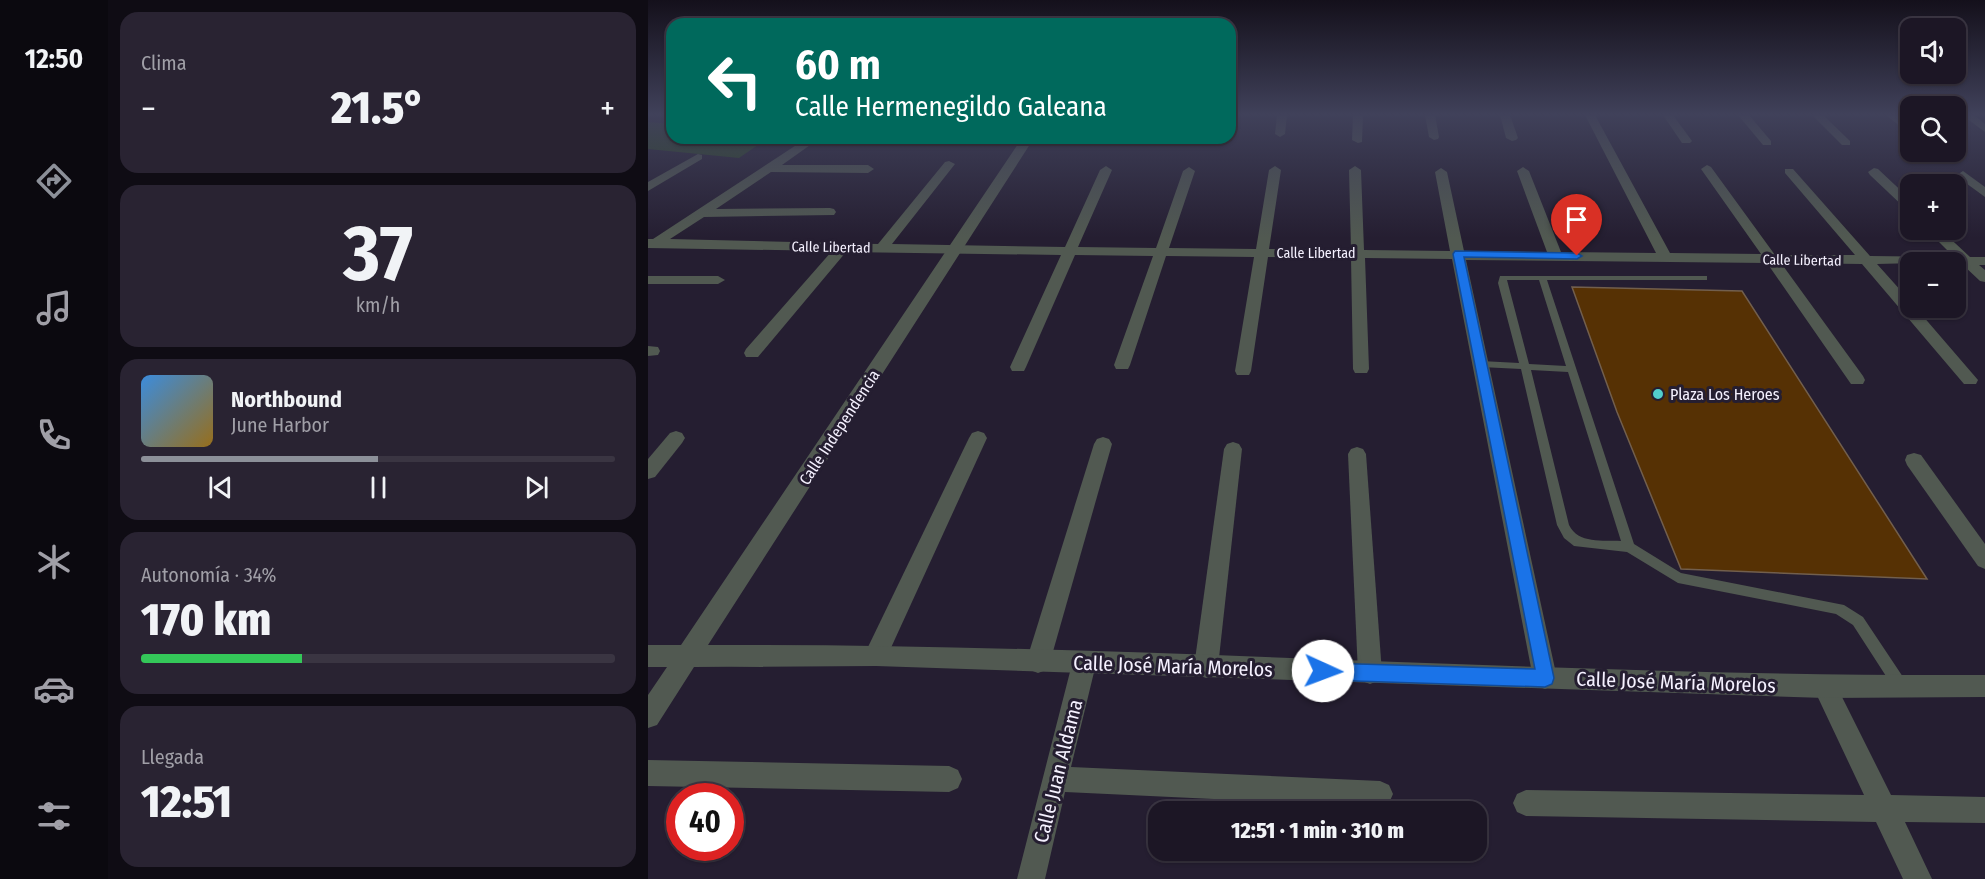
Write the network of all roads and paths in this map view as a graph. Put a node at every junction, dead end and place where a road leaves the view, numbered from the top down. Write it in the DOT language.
graph roads {
  1 [pos="786,156"];
  2 [pos="1016,156"];
  3 [pos="1612,156"];
  4 [pos="698,157"];
  5 [pos="949,164"];
  6 [pos="768,168"];
  7 [pos="868,169"];
  8 [pos="1707,169"];
  9 [pos="1106,170"];
  10 [pos="1275,170"];
  11 [pos="1355,170"];
  12 [pos="1189,171"];
  13 [pos="1523,171"];
  14 [pos="1789,171"];
  15 [pos="1441,172"];
  16 [pos="1874,172"];
  17 [pos="1966,178"];
  18 [pos="648,187"];
  19 [pos="1985,194"];
  20 [pos="1900,197"];
  21 [pos="830,212"];
  22 [pos="702,213"];
  23 [pos="1945,240"];
  24 [pos="650,245"];
  25 [pos="842,248"];
  26 [pos="882,248"];
  27 [pos="956,250"];
  28 [pos="1072,251"];
  29 [pos="1162,251"];
  30 [pos="1263,252"];
  31 [pos="1359,253"];
  32 [pos="1458,254"];
  33 [pos="1555,255"];
  34 [pos="1665,257"];
  35 [pos="1770,259"];
  36 [pos="1865,261"];
  37 [pos="1968,261"];
  38 [pos="1985,261"];
  39 [pos="1542,278"];
  40 [pos="1985,278"];
  41 [pos="1704,279"];
  42 [pos="648,280"];
  43 [pos="718,280"];
  44 [pos="752,353"];
  45 [pos="1481,364"];
  46 [pos="1122,365"];
  47 [pos="1525,366"];
  48 [pos="1018,367"];
  49 [pos="1361,369"];
  50 [pos="1571,369"];
  51 [pos="1242,371"];
  52 [pos="1857,380"];
  53 [pos="1970,380"];
  54 [pos="676,438"];
  55 [pos="978,438"];
  56 [pos="1103,444"];
  57 [pos="1233,449"];
  58 [pos="1357,454"];
  59 [pos="1914,460"];
  60 [pos="648,472"];
  61 [pos="1629,547"];
  62 [pos="1985,560"];
  63 [pos="876,655"];
  64 [pos="648,656"];
  65 [pos="687,657"];
  66 [pos="1038,662"];
  67 [pos="1084,664"];
  68 [pos="1206,667"];
  69 [pos="1370,673"];
  70 [pos="1545,678"];
  71 [pos="1900,686"];
  72 [pos="1985,686"];
  73 [pos="1825,687"];
  74 [pos="648,716"];
  75 [pos="648,773"];
  76 [pos="949,779"];
  77 [pos="1056,779"];
  78 [pos="1380,794"];
  79 [pos="1526,803"];
  80 [pos="1883,808"];
  81 [pos="1985,810"];
  82 [pos="1031,879"];
  83 [pos="1918,879"];
  1 -- 6 [label="street"];
  2 -- 27 [label="street, Calle Independencia"];
  3 -- 34 [label="street"];
  4 -- 18 [label="street"];
  5 -- 26 [label="street"];
  6 -- 7 [label="street"];
  6 -- 22 [label="street"];
  8 -- 35 [label="street"];
  9 -- 28 [label="street"];
  10 -- 30 [label="street"];
  11 -- 31 [label="street"];
  12 -- 29 [label="street"];
  13 -- 33 [label="street"];
  14 -- 36 [label="street"];
  15 -- 32 [label="street"];
  16 -- 20 [label="street"];
  17 -- 19 [label="street"];
  21 -- 22 [label="street"];
  22 -- 24 [label="street"];
  23 -- 37 [label="street"];
  24 -- 25 [label="street, Calle Libertad"];
  25 -- 26 [label="street, Calle Libertad"];
  25 -- 44 [label="street"];
  26 -- 27 [label="street, Calle Libertad"];
  27 -- 28 [label="street, Calle Libertad"];
  27 -- 65 [label="street, Calle Independencia"];
  28 -- 29 [label="street, Calle Libertad"];
  28 -- 48 [label="street"];
  29 -- 30 [label="street, Calle Libertad"];
  29 -- 46 [label="street"];
  30 -- 31 [label="street, Calle Libertad"];
  30 -- 51 [label="street"];
  31 -- 32 [label="street, Calle Libertad"];
  31 -- 49 [label="street"];
  32 -- 33 [label="street, Calle Libertad"];
  32 -- 45 [label="street"];
  33 -- 34 [label="street, Calle Libertad"];
  34 -- 35 [label="street, Calle Libertad"];
  35 -- 36 [label="street, Calle Libertad"];
  35 -- 52 [label="street"];
  36 -- 37 [label="street, Calle Libertad"];
  36 -- 53 [label="street"];
  37 -- 38 [label="street, Calle Libertad"];
  37 -- 40 [label="street"];
  39 -- 41 [label="lane"];
  39 -- 47 [label="lane"];
  39 -- 50 [label="lane"];
  42 -- 43 [label="street"];
  45 -- 47 [label="lane"];
  45 -- 70 [label="street"];
  47 -- 50 [label="lane"];
  47 -- 61 [label="lane"];
  50 -- 61 [label="lane"];
  54 -- 60 [label="street"];
  55 -- 63 [label="street"];
  56 -- 66 [label="street"];
  57 -- 68 [label="street"];
  58 -- 69 [label="street"];
  59 -- 62 [label="street"];
  61 -- 71 [label="lane"];
  63 -- 65 [label="street, Calle José María Morelos"];
  63 -- 66 [label="street, Calle José María Morelos"];
  64 -- 65 [label="street, Calle José María Morelos"];
  65 -- 74 [label="street, Calle Independencia"];
  66 -- 67 [label="street, Calle José María Morelos"];
  67 -- 68 [label="street, Calle José María Morelos"];
  67 -- 77 [label="street, Calle Juan Aldama"];
  68 -- 69 [label="street, Calle José María Morelos"];
  69 -- 70 [label="street, Calle José María Morelos"];
  70 -- 73 [label="street, Calle José María Morelos"];
  71 -- 72 [label="street, Calle José María Morelos"];
  71 -- 73 [label="street, Calle José María Morelos"];
  73 -- 80 [label="street"];
  75 -- 76 [label="street"];
  77 -- 78 [label="street"];
  77 -- 82 [label="street, Calle Juan Aldama"];
  79 -- 80 [label="street"];
  80 -- 81 [label="street"];
  80 -- 83 [label="street"];
}
